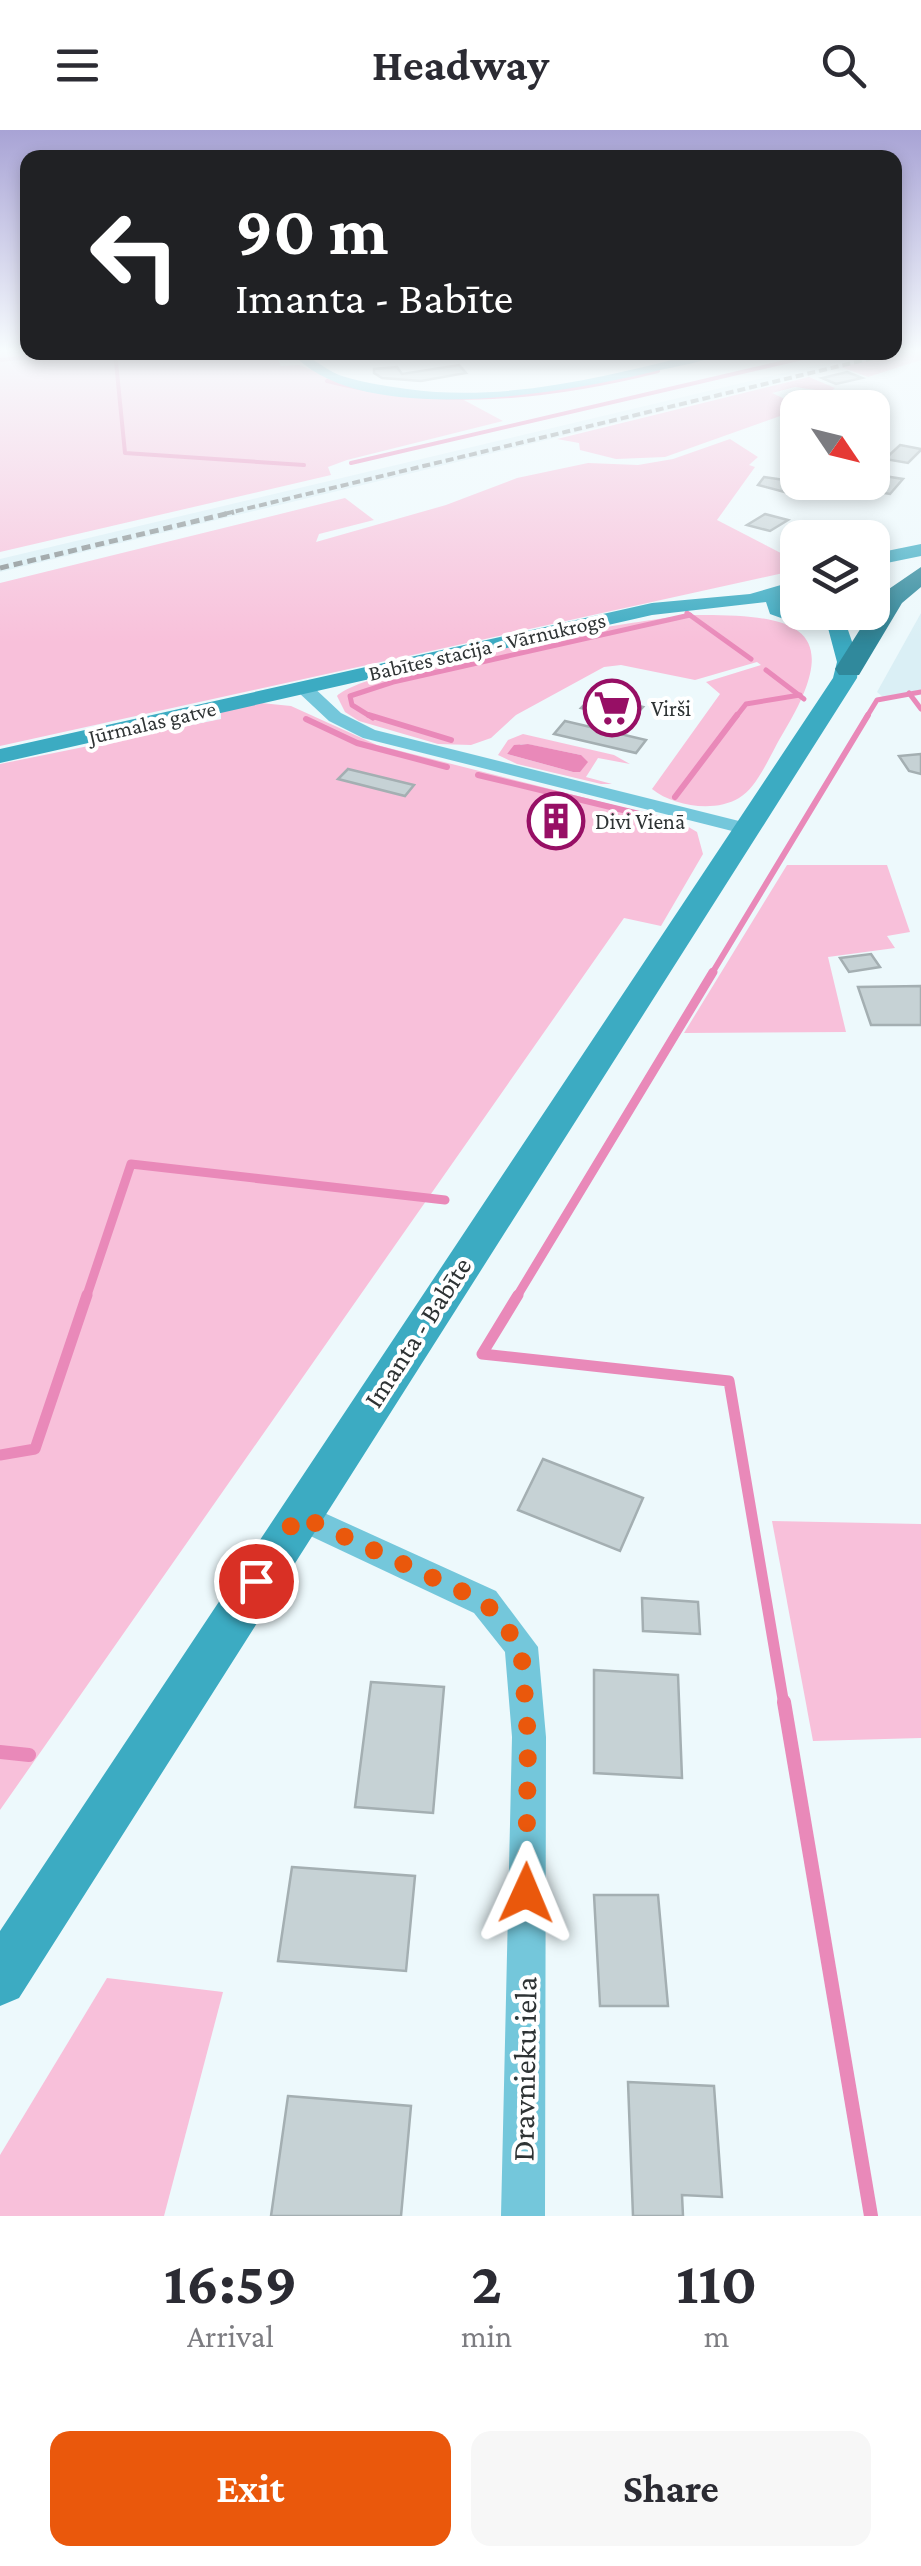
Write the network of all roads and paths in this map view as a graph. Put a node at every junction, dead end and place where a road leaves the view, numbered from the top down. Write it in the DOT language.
graph roads {
  1 [pos="921,550"];
  2 [pos="890,556"];
  3 [pos="890,564"];
  4 [pos="921,571"];
  5 [pos="890,582"];
  6 [pos="780,596"];
  7 [pos="780,596"];
  8 [pos="670,607"];
  9 [pos="816,630"];
  10 [pos="837,630"];
  11 [pos="843,678"];
  12 [pos="304,688"];
  13 [pos="0,756"];
  14 [pos="744,828"];
  15 [pos="298,1515"];
  16 [pos="0,1979"];
  17 [pos="523,2216"];
  1 -- 2 [label="main road"];
  1 -- 3 [label="highway"];
  4 -- 5 [label="highway"];
  4 -- 11 [label="highway"];
  6 -- 8 [label="main road, Babītes stacija - Vārnukrogs"];
  7 -- 8 [label="main road"];
  8 -- 12 [label="main road, Babītes stacija - Vārnukrogs"];
  9 -- 11 [label="main road"];
  10 -- 11 [label="main road"];
  11 -- 14 [label="main road, Imanta - Babīte"];
  12 -- 13 [label="main road, Jūrmalas gatve"];
  12 -- 14 [label="street"];
  14 -- 15 [label="main road, Imanta - Babīte"];
  15 -- 16 [label="main road, Imanta - Babīte"];
  15 -- 17 [label="street, Dravnieku iela"];
}
